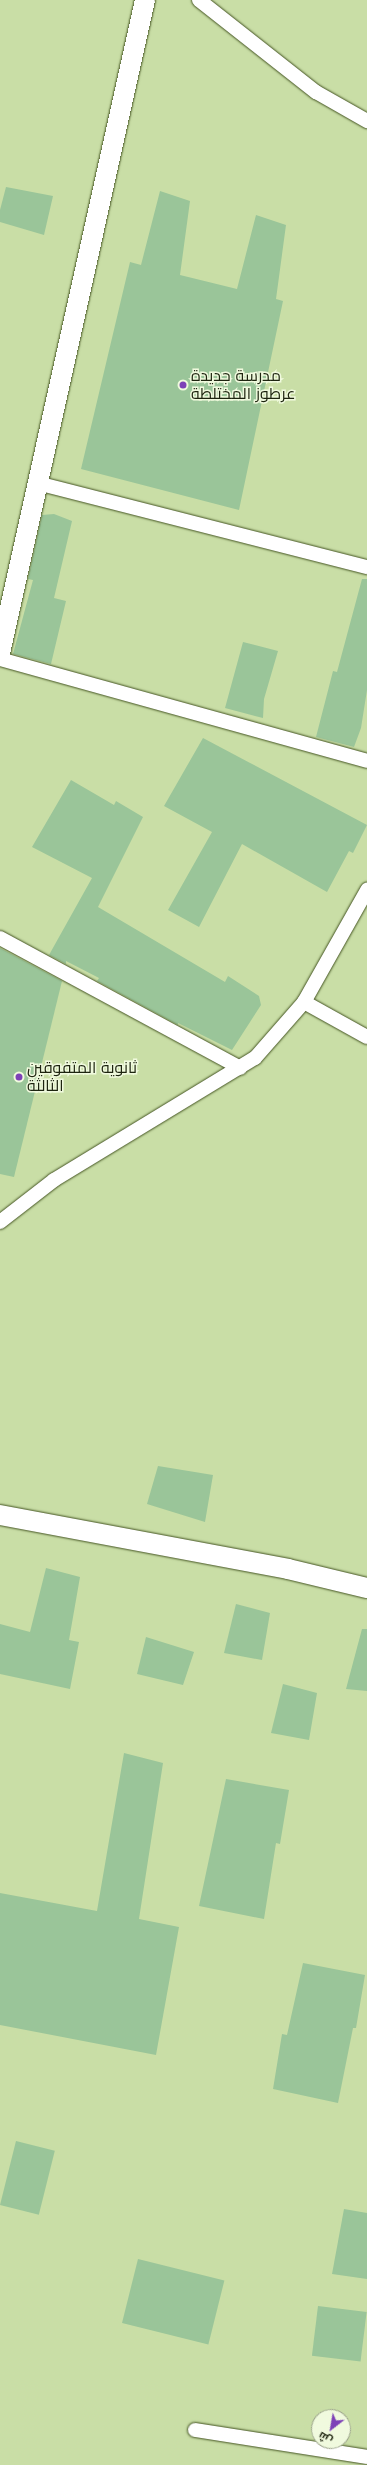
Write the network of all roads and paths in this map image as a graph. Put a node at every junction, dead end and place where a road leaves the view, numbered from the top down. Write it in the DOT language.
graph roads {
  1 [pos="145,0"];
  2 [pos="199,0"];
  3 [pos="367,121"];
  4 [pos="37,483"];
  5 [pos="367,567"];
  6 [pos="0,653"];
  7 [pos="0,659"];
  8 [pos="367,761"];
  9 [pos="367,890"];
  10 [pos="0,938"];
  11 [pos="304,1002"];
  12 [pos="367,1037"];
  13 [pos="240,1068"];
  14 [pos="0,1222"];
  15 [pos="0,1515"];
  16 [pos="367,1588"];
  17 [pos="195,2430"];
  18 [pos="367,2457"];
  1 -- 4 [label="street"];
  2 -- 3 [label="street"];
  4 -- 5 [label="street"];
  4 -- 6 [label="street"];
  7 -- 8 [label="street"];
  9 -- 11 [label="street"];
  10 -- 13 [label="street"];
  11 -- 12 [label="street"];
  11 -- 13 [label="street"];
  13 -- 14 [label="street"];
  15 -- 16 [label="street"];
  17 -- 18 [label="street"];
}
